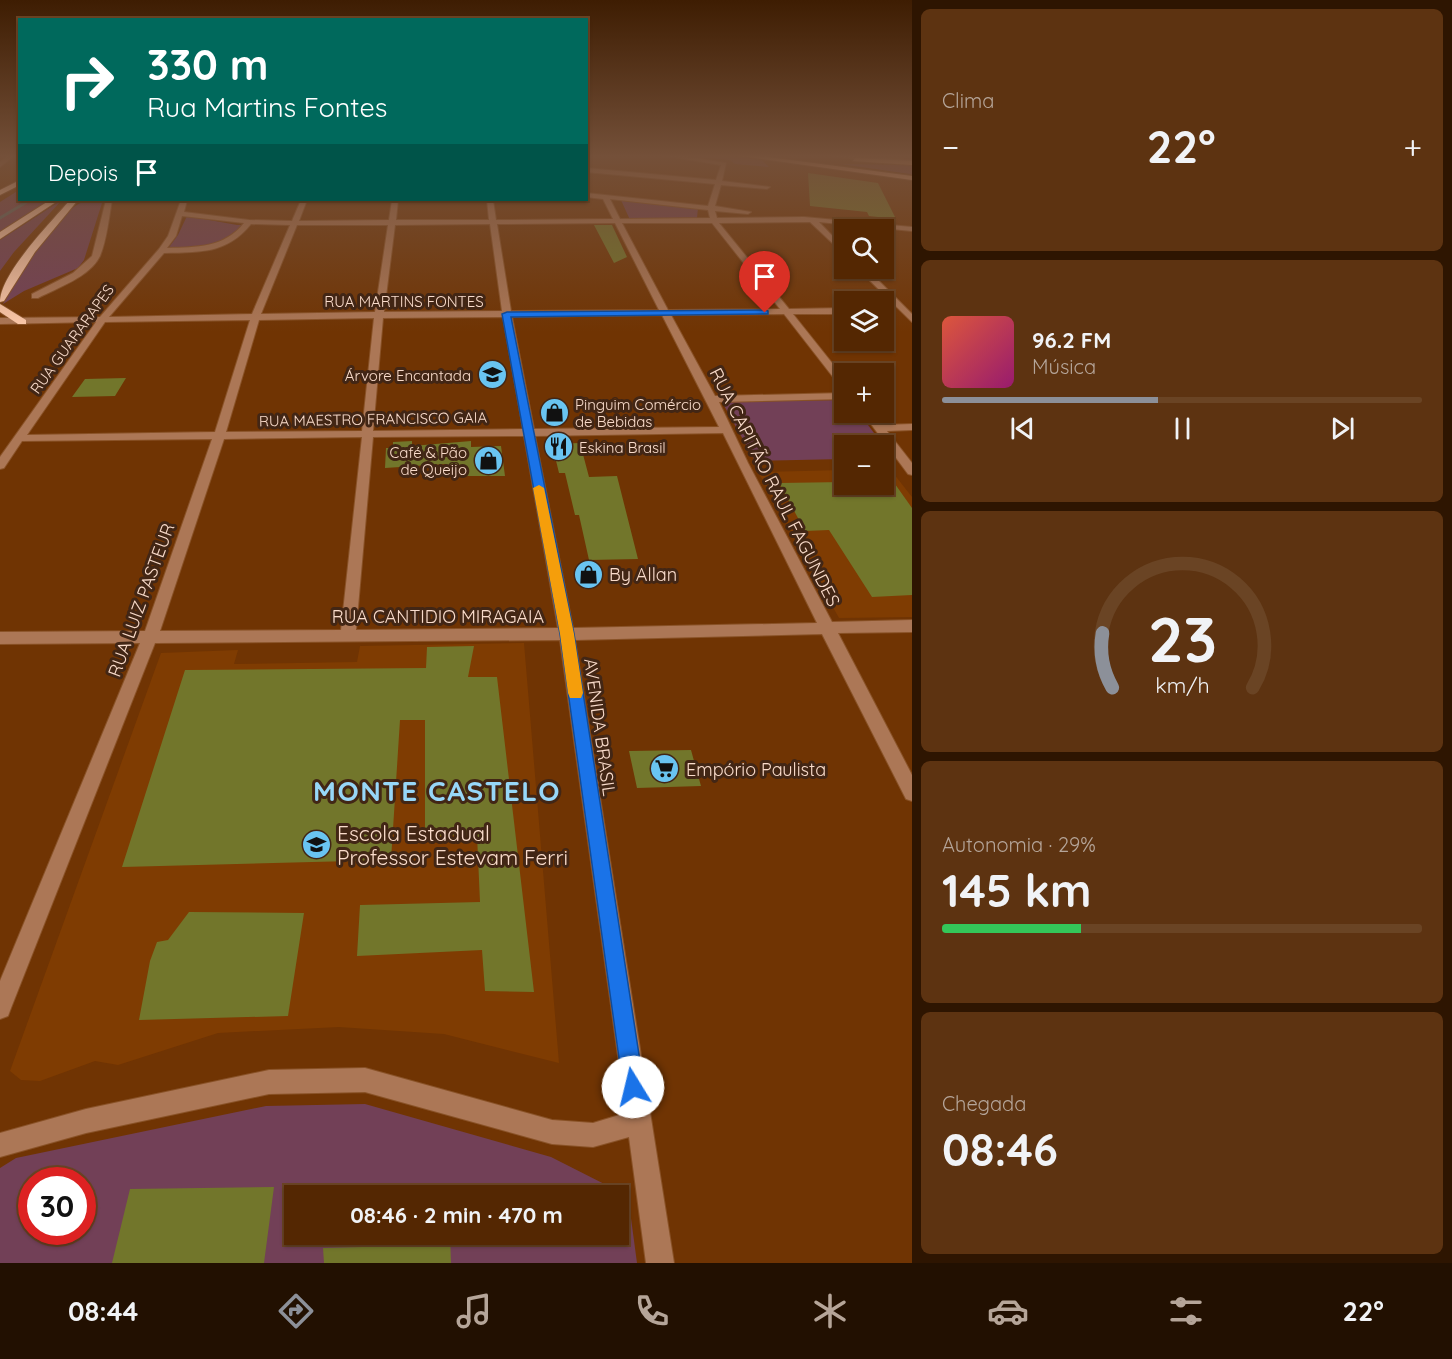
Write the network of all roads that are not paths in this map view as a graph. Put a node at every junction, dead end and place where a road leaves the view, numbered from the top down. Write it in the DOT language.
graph roads {
  1 [pos="179,213"];
  2 [pos="34,214"];
  3 [pos="62,214"];
  4 [pos="106,214"];
  5 [pos="186,214"];
  6 [pos="297,214"];
  7 [pos="394,214"];
  8 [pos="493,214"];
  9 [pos="613,214"];
  10 [pos="712,214"];
  11 [pos="761,214"];
  12 [pos="714,220"];
  13 [pos="812,220"];
  14 [pos="617,221"];
  15 [pos="249,222"];
  16 [pos="393,222"];
  17 [pos="495,222"];
  18 [pos="293,223"];
  19 [pos="912,229"];
  20 [pos="0,236"];
  21 [pos="834,242"];
  22 [pos="162,251"];
  23 [pos="872,279"];
  24 [pos="35,296"];
  25 [pos="0,299"];
  26 [pos="0,307"];
  27 [pos="903,310"];
  28 [pos="834,311"];
  29 [pos="785,312"];
  30 [pos="665,313"];
  31 [pos="507,314"];
  32 [pos="378,315"];
  33 [pos="256,316"];
  34 [pos="912,319"];
  35 [pos="103,320"];
  36 [pos="0,321"];
  37 [pos="22,322"];
  38 [pos="0,328"];
  39 [pos="834,372"];
  40 [pos="834,396"];
  41 [pos="712,399"];
  42 [pos="875,423"];
  43 [pos="912,427"];
  44 [pos="879,428"];
  45 [pos="728,430"];
  46 [pos="528,432"];
  47 [pos="369,434"];
  48 [pos="219,436"];
  49 [pos="19,438"];
  50 [pos="0,465"];
  51 [pos="912,471"];
  52 [pos="912,626"];
  53 [pos="825,627"];
  54 [pos="567,634"];
  55 [pos="348,636"];
  56 [pos="150,637"];
  57 [pos="0,638"];
  58 [pos="912,793"];
  59 [pos="0,1008"];
  60 [pos="639,1122"];
  61 [pos="0,1145"];
  62 [pos="660,1263"];
  1 -- 22 [label="street, RUA GUARARAPES"];
  2 -- 20 [label="highway"];
  3 -- 25 [label="highway"];
  4 -- 24 [label="street"];
  5 -- 15 [label="street"];
  6 -- 18 [label="street, RUA LUIZ PASTEUR"];
  7 -- 16 [label="street"];
  8 -- 17 [label="street, AVENIDA BRASIL"];
  9 -- 14 [label="street, RUA CAPITÃO RAUL FAGUNDES"];
  10 -- 12 [label="street"];
  11 -- 13 [label="street"];
  12 -- 13 [label="street"];
  12 -- 14 [label="street"];
  12 -- 29 [label="street"];
  13 -- 19 [label="street"];
  13 -- 21 [label="street"];
  14 -- 17 [label="street"];
  14 -- 30 [label="street, RUA CAPITÃO RAUL FAGUNDES"];
  15 -- 18 [label="street"];
  15 -- 22 [label="street"];
  16 -- 17 [label="street"];
  16 -- 18 [label="street"];
  16 -- 32 [label="street"];
  17 -- 31 [label="street, AVENIDA BRASIL"];
  18 -- 33 [label="street, RUA LUIZ PASTEUR"];
  22 -- 35 [label="street, RUA GUARARAPES"];
  23 -- 27 [label="street"];
  26 -- 37 [label="highway"];
  27 -- 34 [label="street"];
  28 -- 29 [label="street, RUA MARTINS FONTES"];
  29 -- 30 [label="street, RUA MARTINS FONTES"];
  29 -- 39 [label="street"];
  30 -- 31 [label="street, RUA MARTINS FONTES"];
  30 -- 41 [label="street, RUA CAPITÃO RAUL FAGUNDES"];
  31 -- 32 [label="street, RUA MARTINS FONTES"];
  31 -- 46 [label="street, AVENIDA BRASIL"];
  32 -- 33 [label="street, RUA MARTINS FONTES"];
  32 -- 47 [label="street"];
  33 -- 35 [label="street, RUA MARTINS FONTES"];
  33 -- 48 [label="street, RUA LUIZ PASTEUR"];
  35 -- 37 [label="street, RUA MARTINS FONTES"];
  35 -- 49 [label="street, RUA GUARARAPES"];
  36 -- 37 [label="street, RUA MARTINS FONTES"];
  37 -- 38 [label="highway"];
  40 -- 41 [label="street"];
  41 -- 45 [label="street, RUA CAPITÃO RAUL FAGUNDES"];
  42 -- 44 [label="street"];
  43 -- 44 [label="street"];
  44 -- 51 [label="street"];
  45 -- 46 [label="street, RUA MAESTRO FRANCISCO GAIA"];
  45 -- 53 [label="street, RUA CAPITÃO RAUL FAGUNDES"];
  46 -- 47 [label="street, RUA MAESTRO FRANCISCO GAIA"];
  46 -- 54 [label="street, AVENIDA BRASIL"];
  47 -- 48 [label="street, RUA MAESTRO FRANCISCO GAIA"];
  47 -- 55 [label="street"];
  48 -- 49 [label="street, RUA MAESTRO FRANCISCO GAIA"];
  48 -- 56 [label="street, RUA LUIZ PASTEUR"];
  49 -- 50 [label="street, RUA GUARARAPES"];
  52 -- 53 [label="street, RUA CANTIDIO MIRAGAIA"];
  53 -- 54 [label="street, RUA CANTIDIO MIRAGAIA"];
  53 -- 58 [label="street, RUA CAPITÃO RAUL FAGUNDES"];
  54 -- 55 [label="street, RUA CANTIDIO MIRAGAIA"];
  54 -- 60 [label="street, AVENIDA BRASIL"];
  55 -- 56 [label="street, RUA CANTIDIO MIRAGAIA"];
  56 -- 57 [label="street, RUA CANTIDIO MIRAGAIA"];
  56 -- 59 [label="street, RUA LUIZ PASTEUR"];
  60 -- 61 [label="street"];
  60 -- 62 [label="street, AVENIDA BRASIL"];
}
